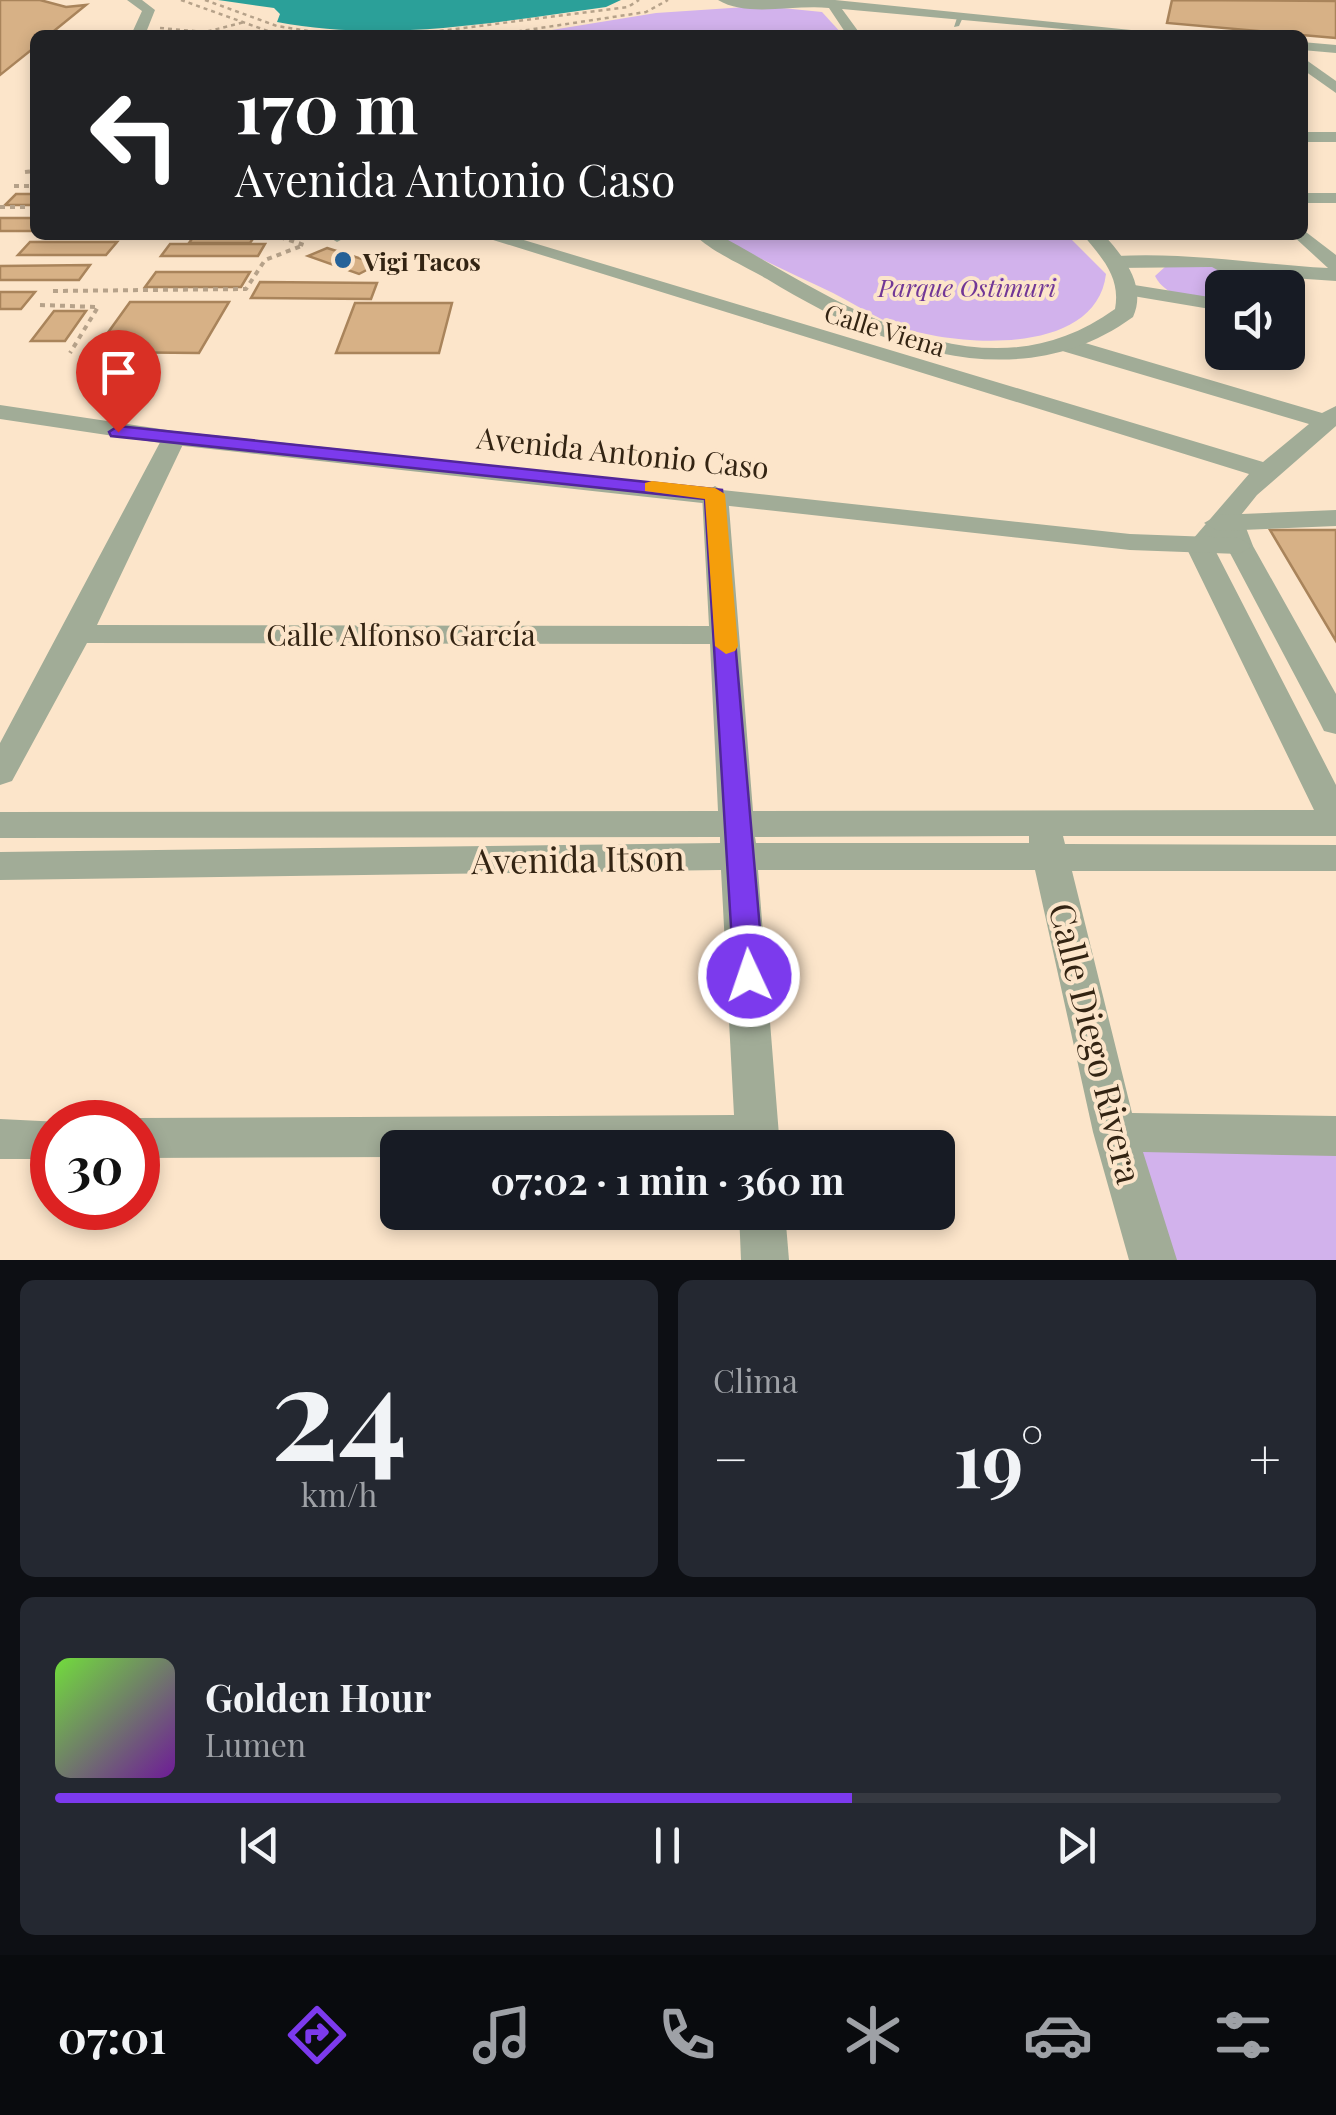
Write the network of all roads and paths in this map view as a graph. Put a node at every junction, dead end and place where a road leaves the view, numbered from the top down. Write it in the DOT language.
graph roads {
  1 [pos="134,0"];
  2 [pos="182,0"];
  3 [pos="205,0"];
  4 [pos="640,0"];
  5 [pos="668,0"];
  6 [pos="724,0"];
  7 [pos="800,0"];
  8 [pos="832,3"];
  9 [pos="245,22"];
  10 [pos="141,30"];
  11 [pos="213,30"];
  12 [pos="266,30"];
  13 [pos="302,30"];
  14 [pos="455,30"];
  15 [pos="527,30"];
  16 [pos="851,30"];
  17 [pos="1101,30"];
  18 [pos="1308,47"];
  19 [pos="1336,49"];
  20 [pos="1308,66"];
  21 [pos="1308,87"];
  22 [pos="1335,87"];
  23 [pos="1308,137"];
  24 [pos="1336,137"];
  25 [pos="25,172"];
  26 [pos="30,172"];
  27 [pos="14,186"];
  28 [pos="30,186"];
  29 [pos="1308,198"];
  30 [pos="1336,198"];
  31 [pos="0,207"];
  32 [pos="30,207"];
  33 [pos="289,240"];
  34 [pos="503,240"];
  35 [pos="714,240"];
  36 [pos="1097,240"];
  37 [pos="1308,240"];
  38 [pos="1116,262"];
  39 [pos="1336,265"];
  40 [pos="1238,269"];
  41 [pos="1336,275"];
  42 [pos="1128,290"];
  43 [pos="1336,290"];
  44 [pos="52,291"];
  45 [pos="1305,291"];
  46 [pos="1205,303"];
  47 [pos="40,305"];
  48 [pos="891,336"];
  49 [pos="1067,345"];
  50 [pos="859,350"];
  51 [pos="70,352"];
  52 [pos="0,412"];
  53 [pos="1330,417"];
  54 [pos="174,438"];
  55 [pos="1268,472"];
  56 [pos="715,494"];
  57 [pos="1336,518"];
  58 [pos="1223,531"];
  59 [pos="77,634"];
  60 [pos="726,635"];
  61 [pos="1336,723"];
  62 [pos="0,773"];
  63 [pos="1336,821"];
  64 [pos="0,825"];
  65 [pos="741,840"];
  66 [pos="1047,840"];
  67 [pos="1336,858"];
  68 [pos="0,866"];
  69 [pos="757,1130"];
  70 [pos="1115,1132"];
  71 [pos="1336,1136"];
  72 [pos="30,1138"];
  73 [pos="160,1138"];
  74 [pos="0,1139"];
  75 [pos="380,1139"];
  76 [pos="763,1230"];
  77 [pos="765,1260"];
  78 [pos="1153,1260"];
  1 -- 10 [label="street"];
  2 -- 9 [label="path"];
  3 -- 13 [label="path"];
  4 -- 14 [label="path"];
  5 -- 15 [label="path"];
  6 -- 7 [label="street"];
  7 -- 8 [label="street"];
  8 -- 16 [label="street"];
  8 -- 17 [label="street"];
  9 -- 11 [label="path"];
  9 -- 12 [label="path"];
  18 -- 19 [label="street"];
  20 -- 22 [label="street"];
  21 -- 22 [label="street"];
  23 -- 24 [label="street"];
  25 -- 26 [label="path"];
  27 -- 28 [label="path"];
  29 -- 30 [label="street"];
  31 -- 32 [label="path"];
  33 -- 44 [label="path"];
  34 -- 50 [label="street, Calle Viena"];
  35 -- 48 [label="street"];
  36 -- 38 [label="street"];
  37 -- 39 [label="street"];
  38 -- 40 [label="street"];
  38 -- 42 [label="street"];
  40 -- 41 [label="street"];
  42 -- 46 [label="street"];
  42 -- 49 [label="street"];
  43 -- 45 [label="street"];
  47 -- 51 [label="path"];
  48 -- 49 [label="street"];
  48 -- 50 [label="street"];
  49 -- 53 [label="street"];
  50 -- 55 [label="street, Calle Viena"];
  52 -- 54 [label="street, Avenida Antonio Caso"];
  53 -- 55 [label="street"];
  54 -- 56 [label="street, Avenida Antonio Caso"];
  54 -- 59 [label="street"];
  55 -- 58 [label="street"];
  56 -- 58 [label="street, Avenida Antonio Caso"];
  56 -- 60 [label="street"];
  57 -- 58 [label="street, Avenida Antonio Caso"];
  58 -- 61 [label="street"];
  58 -- 63 [label="street"];
  59 -- 60 [label="street, Calle Alfonso García"];
  59 -- 62 [label="street"];
  60 -- 65 [label="street"];
  63 -- 66 [label="street, Avenida Itson"];
  64 -- 65 [label="street, Avenida Itson"];
  65 -- 66 [label="street, Avenida Itson"];
  65 -- 68 [label="street, Avenida Itson"];
  65 -- 69 [label="street"];
  66 -- 67 [label="street, Avenida Itson"];
  66 -- 70 [label="street, Calle Diego Rivera"];
  70 -- 71 [label="street"];
  70 -- 78 [label="street, Calle Diego Rivera"];
  72 -- 74 [label="street"];
  73 -- 75 [label="street"];
  76 -- 77 [label="street"];
}
